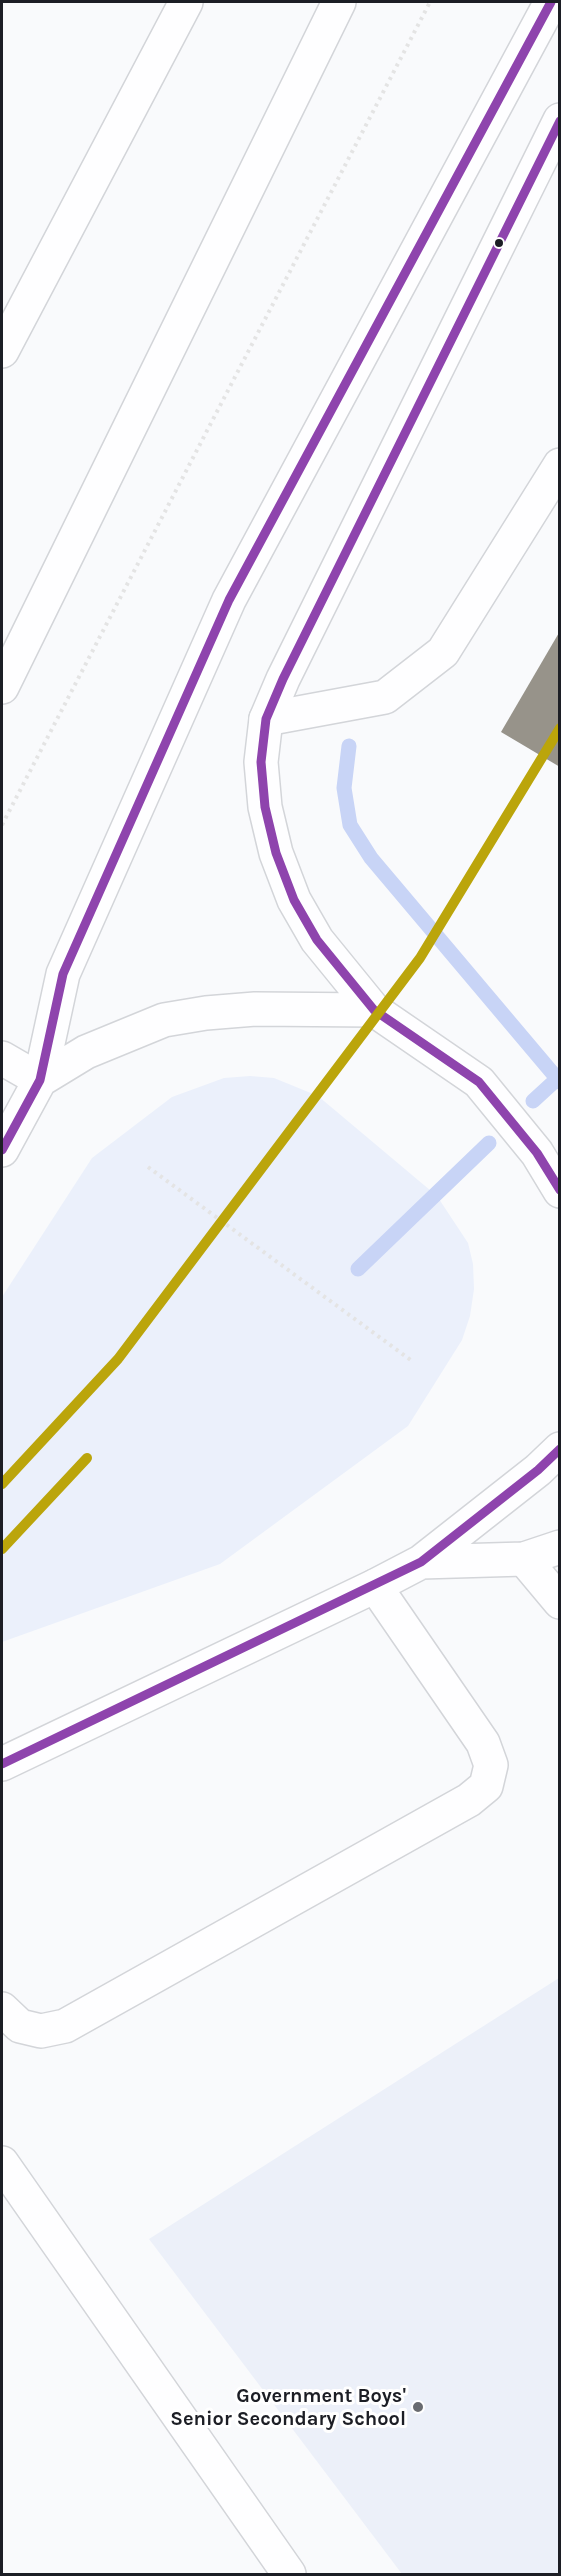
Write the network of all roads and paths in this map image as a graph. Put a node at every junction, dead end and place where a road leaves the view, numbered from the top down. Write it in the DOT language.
graph roads {
  1 [pos="186,2"];
  2 [pos="339,2"];
  3 [pos="430,2"];
  4 [pos="551,2"];
  5 [pos="560,120"];
  6 [pos="2,351"];
  7 [pos="560,465"];
  8 [pos="2,687"];
  9 [pos="266,719"];
  10 [pos="2,825"];
  11 [pos="374,1010"];
  12 [pos="2,1058"];
  13 [pos="40,1080"];
  14 [pos="2,1150"];
  15 [pos="148,1167"];
  16 [pos="560,1191"];
  17 [pos="412,1361"];
  18 [pos="560,1449"];
  19 [pos="560,1547"];
  20 [pos="524,1558"];
  21 [pos="420,1562"];
  22 [pos="375,1586"];
  23 [pos="560,1602"];
  24 [pos="2,1764"];
  25 [pos="2,2009"];
  26 [pos="2,2163"];
  27 [pos="289,2574"];
  1 -- 6 [label="main road"];
  2 -- 8 [label="main road"];
  3 -- 10 [label="path"];
  4 -- 13 [label="main road"];
  5 -- 9 [label="main road"];
  7 -- 9 [label="main road"];
  9 -- 11 [label="main road"];
  11 -- 13 [label="main road"];
  11 -- 16 [label="main road"];
  12 -- 13 [label="main road"];
  13 -- 14 [label="main road"];
  15 -- 17 [label="path"];
  18 -- 21 [label="main road"];
  19 -- 20 [label="main road"];
  20 -- 21 [label="main road"];
  20 -- 23 [label="main road"];
  21 -- 22 [label="main road"];
  22 -- 24 [label="main road"];
  22 -- 25 [label="main road"];
  26 -- 27 [label="main road"];
}
